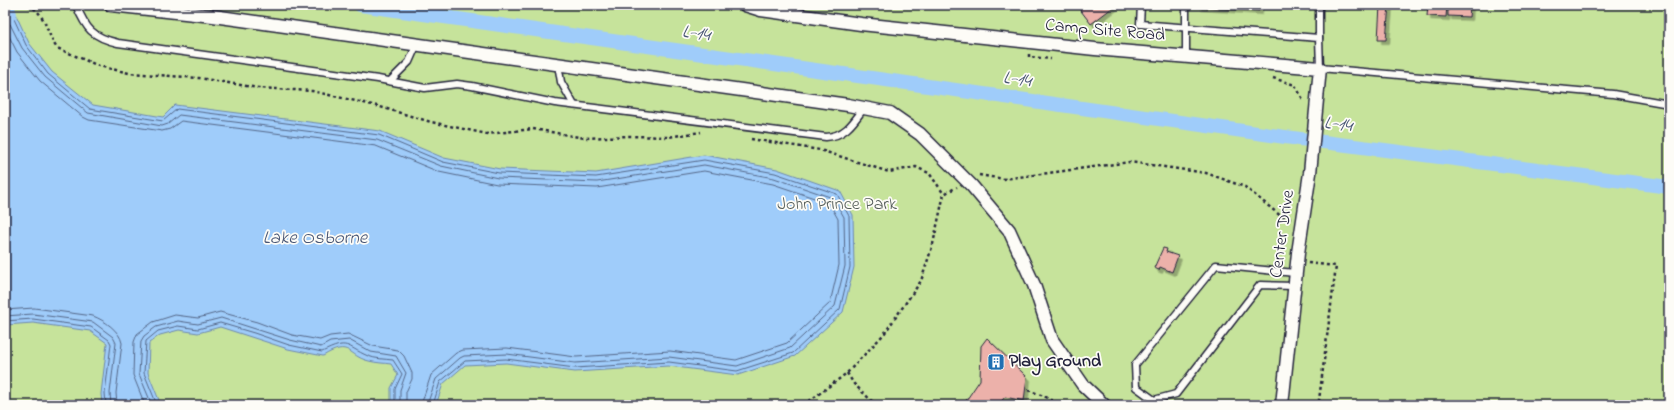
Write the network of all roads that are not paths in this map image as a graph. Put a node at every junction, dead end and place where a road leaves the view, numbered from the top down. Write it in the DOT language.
graph roads {
  1 [pos="76,5"];
  2 [pos="111,5"];
  3 [pos="745,5"];
  4 [pos="1141,5"];
  5 [pos="1186,5"];
  6 [pos="1319,5"];
  7 [pos="1186,27"];
  8 [pos="1319,38"];
  9 [pos="418,44"];
  10 [pos="1186,57"];
  11 [pos="558,64"];
  12 [pos="1320,68"];
  13 [pos="390,82"];
  14 [pos="1669,104"];
  15 [pos="574,105"];
  16 [pos="864,108"];
  17 [pos="1296,267"];
  18 [pos="1294,286"];
  19 [pos="1104,405"];
  20 [pos="1282,405"];
  1 -- 13 [label="lane"];
  2 -- 9 [label="street"];
  3 -- 10 [label="street, Camp Site Road"];
  4 -- 7 [label="lane"];
  5 -- 7 [label="lane"];
  6 -- 8 [label="lane"];
  7 -- 8 [label="lane"];
  7 -- 10 [label="lane"];
  8 -- 12 [label="lane"];
  9 -- 11 [label="street"];
  9 -- 13 [label="lane"];
  10 -- 12 [label="street, Camp Site Road"];
  11 -- 15 [label="lane"];
  11 -- 16 [label="street"];
  12 -- 14 [label="lane"];
  12 -- 17 [label="street, Center Drive"];
  13 -- 15 [label="lane"];
  15 -- 16 [label="lane"];
  16 -- 19 [label="street"];
  17 -- 18 [label="street, Center Drive"];
  17 -- 18 [label="lane"];
  18 -- 20 [label="street, Center Drive"];
}
